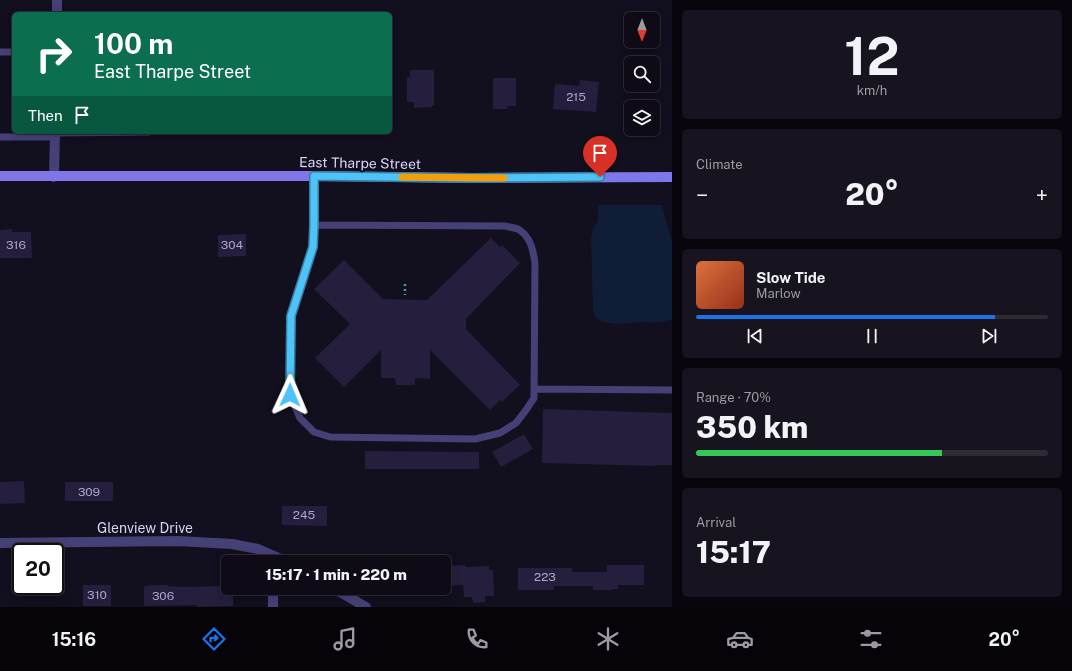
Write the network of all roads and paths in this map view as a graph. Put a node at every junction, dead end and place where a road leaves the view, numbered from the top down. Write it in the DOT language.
graph roads {
  1 [pos="57,0"];
  2 [pos="57,12"];
  3 [pos="0,52"];
  4 [pos="12,52"];
  5 [pos="55,134"];
  6 [pos="0,137"];
  7 [pos="0,176"];
  8 [pos="314,176"];
  9 [pos="54,177"];
  10 [pos="672,177"];
  11 [pos="314,225"];
  12 [pos="405,284"];
  13 [pos="405,295"];
  14 [pos="534,389"];
  15 [pos="672,390"];
  16 [pos="0,543"];
  17 [pos="268,555"];
  18 [pos="273,595"];
  19 [pos="345,595"];
  20 [pos="273,607"];
  21 [pos="366,607"];
  1 -- 2 [label="street"];
  3 -- 4 [label="lane"];
  5 -- 6 [label="lane"];
  5 -- 9 [label="street"];
  7 -- 9 [label="main road, East Tharpe Street"];
  8 -- 9 [label="main road, East Tharpe Street"];
  8 -- 10 [label="main road, East Tharpe Street"];
  8 -- 11 [label="lane"];
  11 -- 14 [label="lane"];
  11 -- 14 [label="lane"];
  12 -- 13 [label="path"];
  14 -- 15 [label="lane"];
  16 -- 17 [label="street, Glenview Drive"];
  18 -- 20 [label="street"];
  19 -- 21 [label="street"];
}
